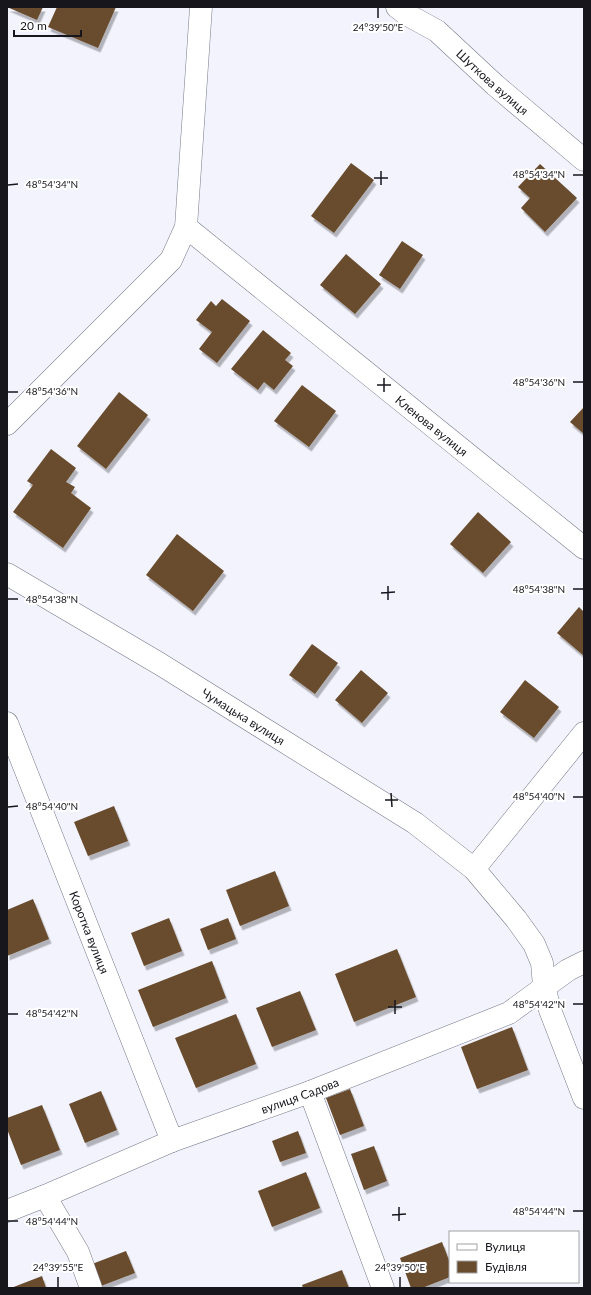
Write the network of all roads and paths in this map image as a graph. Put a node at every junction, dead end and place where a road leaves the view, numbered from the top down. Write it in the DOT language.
graph roads {
  1 [pos="201,7"];
  2 [pos="398,7"];
  3 [pos="584,160"];
  4 [pos="186,227"];
  5 [pos="7,424"];
  6 [pos="584,548"];
  7 [pos="7,574"];
  8 [pos="7,723"];
  9 [pos="584,732"];
  10 [pos="474,869"];
  11 [pos="584,962"];
  12 [pos="544,986"];
  13 [pos="310,1092"];
  14 [pos="584,1098"];
  15 [pos="172,1141"];
  16 [pos="45,1196"];
  17 [pos="7,1211"];
  18 [pos="91,1288"];
  19 [pos="384,1288"];
  1 -- 4 [label="street"];
  2 -- 3 [label="street, Шуткова вулиця"];
  4 -- 5 [label="street"];
  4 -- 6 [label="street, Кленова вулиця"];
  7 -- 10 [label="street, Чумацька вулиця"];
  8 -- 15 [label="street, Коротка вулиця"];
  9 -- 10 [label="street"];
  10 -- 12 [label="street, Чумацька вулиця"];
  11 -- 12 [label="street, вулиця Садова"];
  12 -- 13 [label="street, вулиця Садова"];
  12 -- 14 [label="street, Чумацька вулиця"];
  13 -- 15 [label="street, вулиця Садова"];
  13 -- 19 [label="street"];
  15 -- 16 [label="street, вулиця Садова"];
  16 -- 17 [label="street, вулиця Садова"];
  16 -- 18 [label="street"];
}
